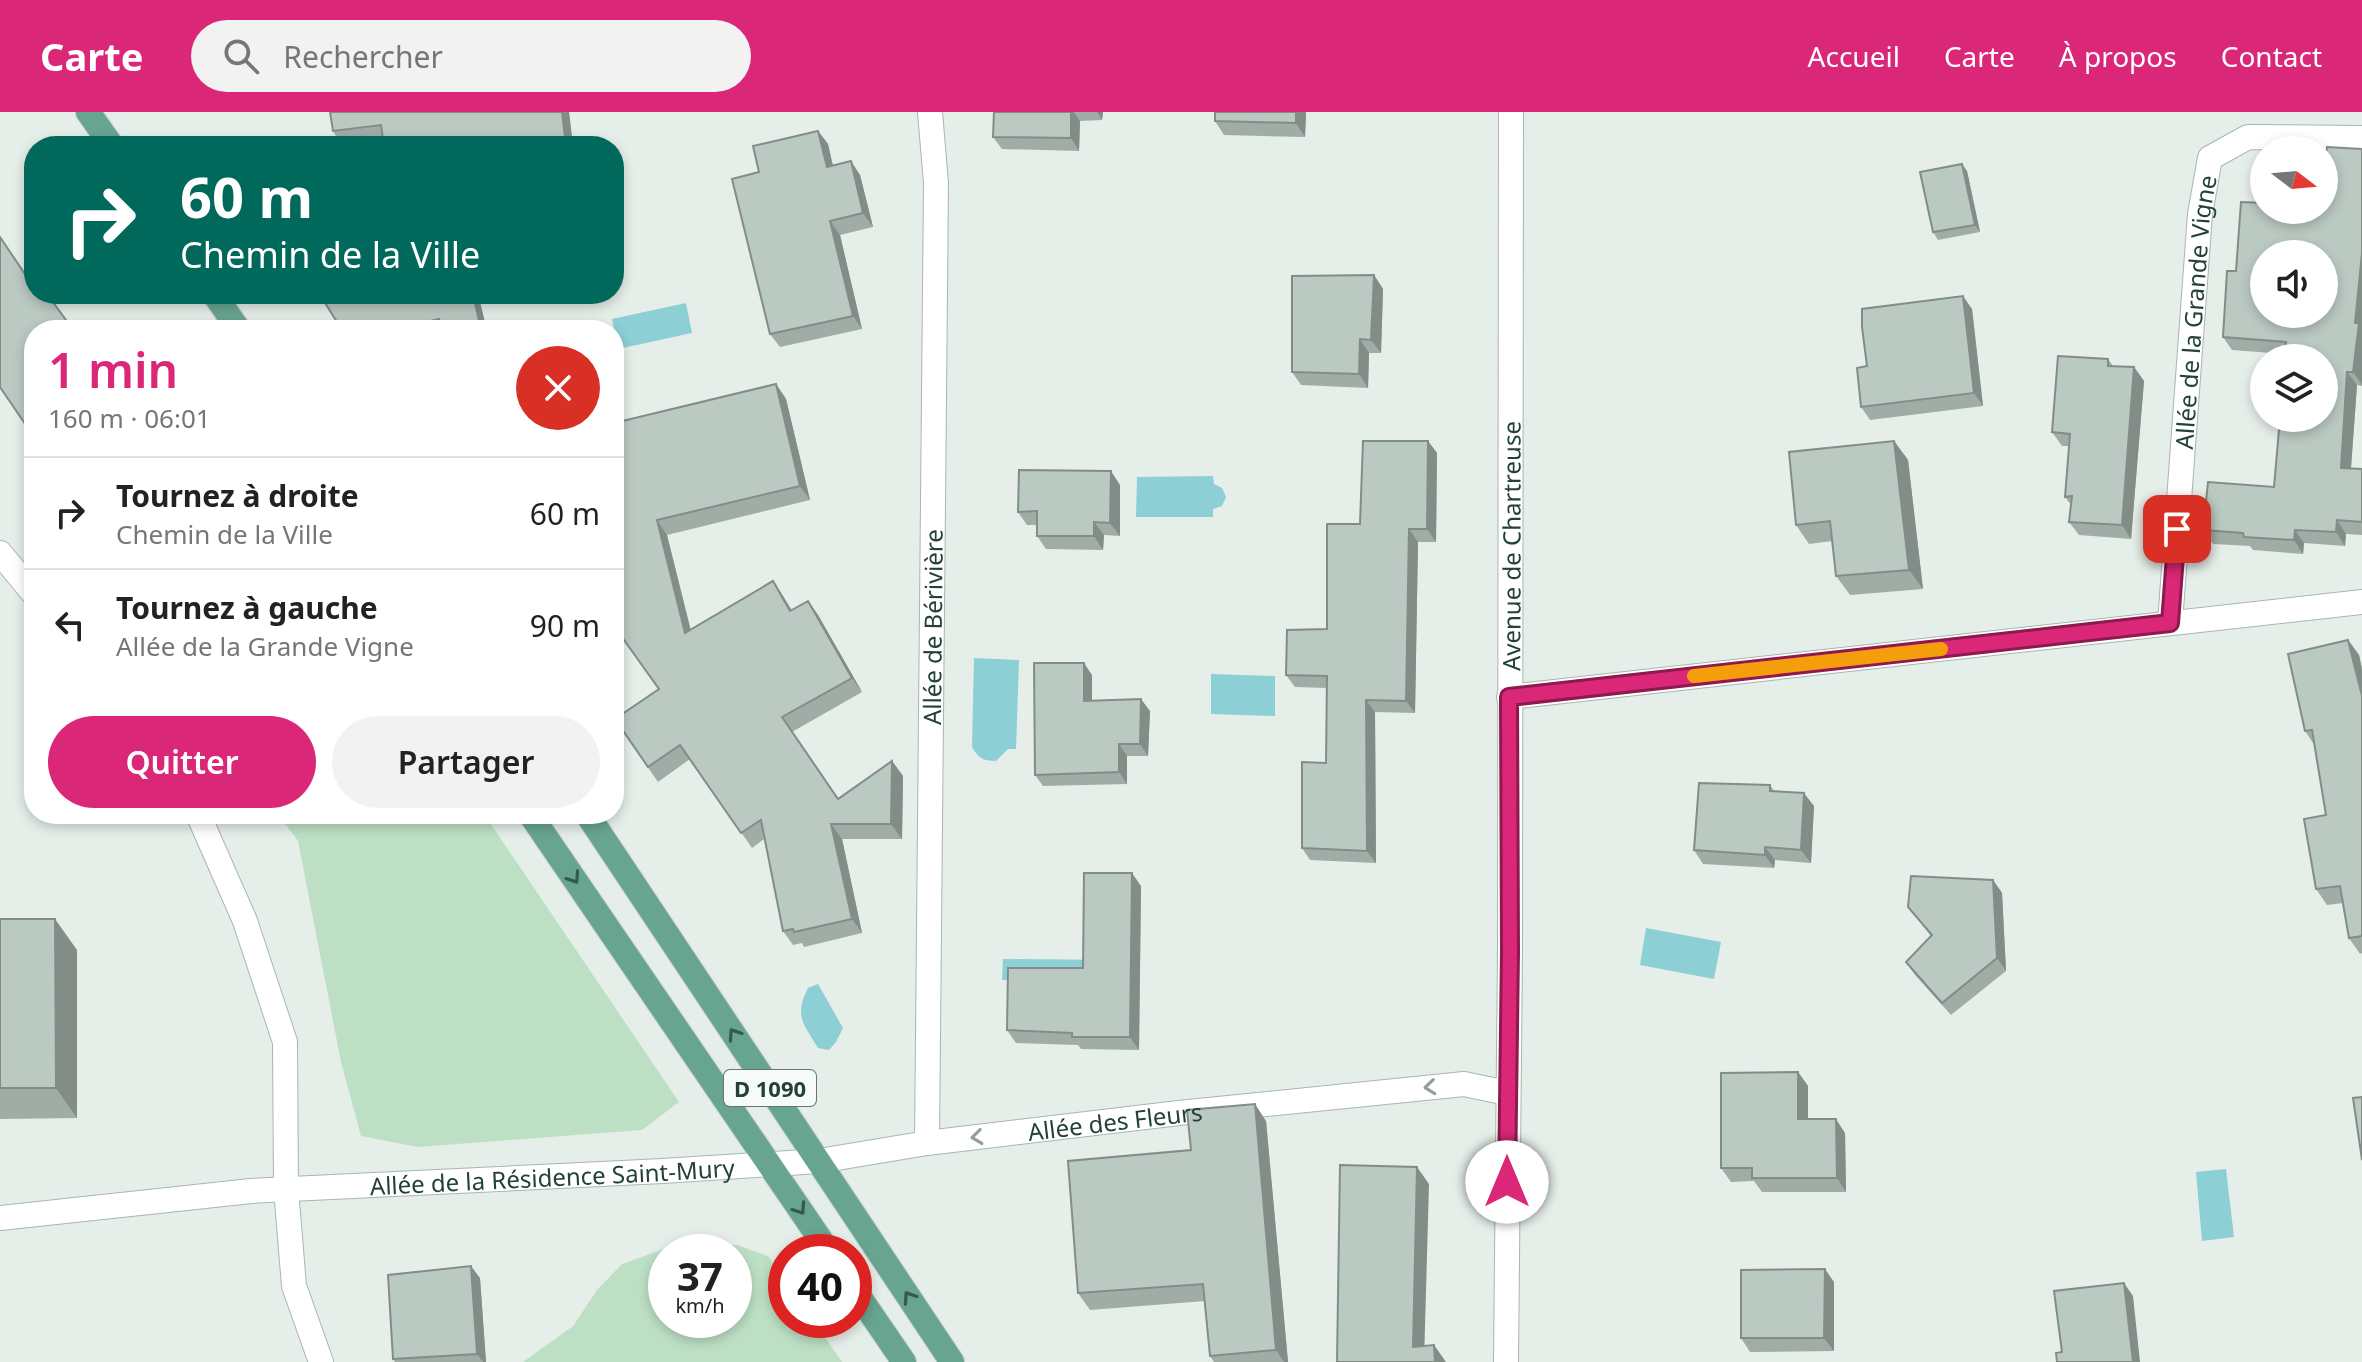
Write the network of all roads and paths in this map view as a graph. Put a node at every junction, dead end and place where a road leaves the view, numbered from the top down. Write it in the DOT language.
graph roads {
  1 [pos="88,112"];
  2 [pos="930,112"];
  3 [pos="1511,112"];
  4 [pos="105,136"];
  5 [pos="2362,138"];
  6 [pos="0,553"];
  7 [pos="24,582"];
  8 [pos="2362,602"];
  9 [pos="2170,623"];
  10 [pos="1509,697"];
  11 [pos="202,824"];
  12 [pos="537,824"];
  13 [pos="594,824"];
  14 [pos="1507,1093"];
  15 [pos="927,1143"];
  16 [pos="819,1161"];
  17 [pos="770,1164"];
  18 [pos="286,1189"];
  19 [pos="0,1218"];
  20 [pos="817,1234"];
  21 [pos="872,1315"];
  22 [pos="321,1362"];
  23 [pos="904,1362"];
  24 [pos="952,1362"];
  25 [pos="1506,1362"];
  1 -- 4 [label="main road"];
  2 -- 15 [label="street, Allée de Bérivière"];
  3 -- 10 [label="street, Avenue de Chartreuse"];
  5 -- 9 [label="street, Allée de la Grande Vigne"];
  6 -- 7 [label="street"];
  8 -- 9 [label="street"];
  9 -- 10 [label="street"];
  10 -- 14 [label="street, Avenue de Chartreuse"];
  11 -- 18 [label="street"];
  12 -- 17 [label="main road, D 1090, one-way"];
  16 -- 13 [label="main road, D 1090, one-way"];
  14 -- 15 [label="street, Allée des Fleurs, one-way"];
  14 -- 25 [label="street, Avenue de Chartreuse"];
  15 -- 16 [label="street, Allée des Fleurs"];
  16 -- 17 [label="street, Allée de la Résidence Saint-Mury"];
  24 -- 16 [label="main road, D 1090, one-way"];
  17 -- 18 [label="street, Allée de la Résidence Saint-Mury"];
  17 -- 20 [label="main road, D 1090, one-way"];
  18 -- 19 [label="street, Allée de la Résidence Saint-Mury"];
  18 -- 22 [label="street"];
  21 -- 23 [label="main road"];
}
